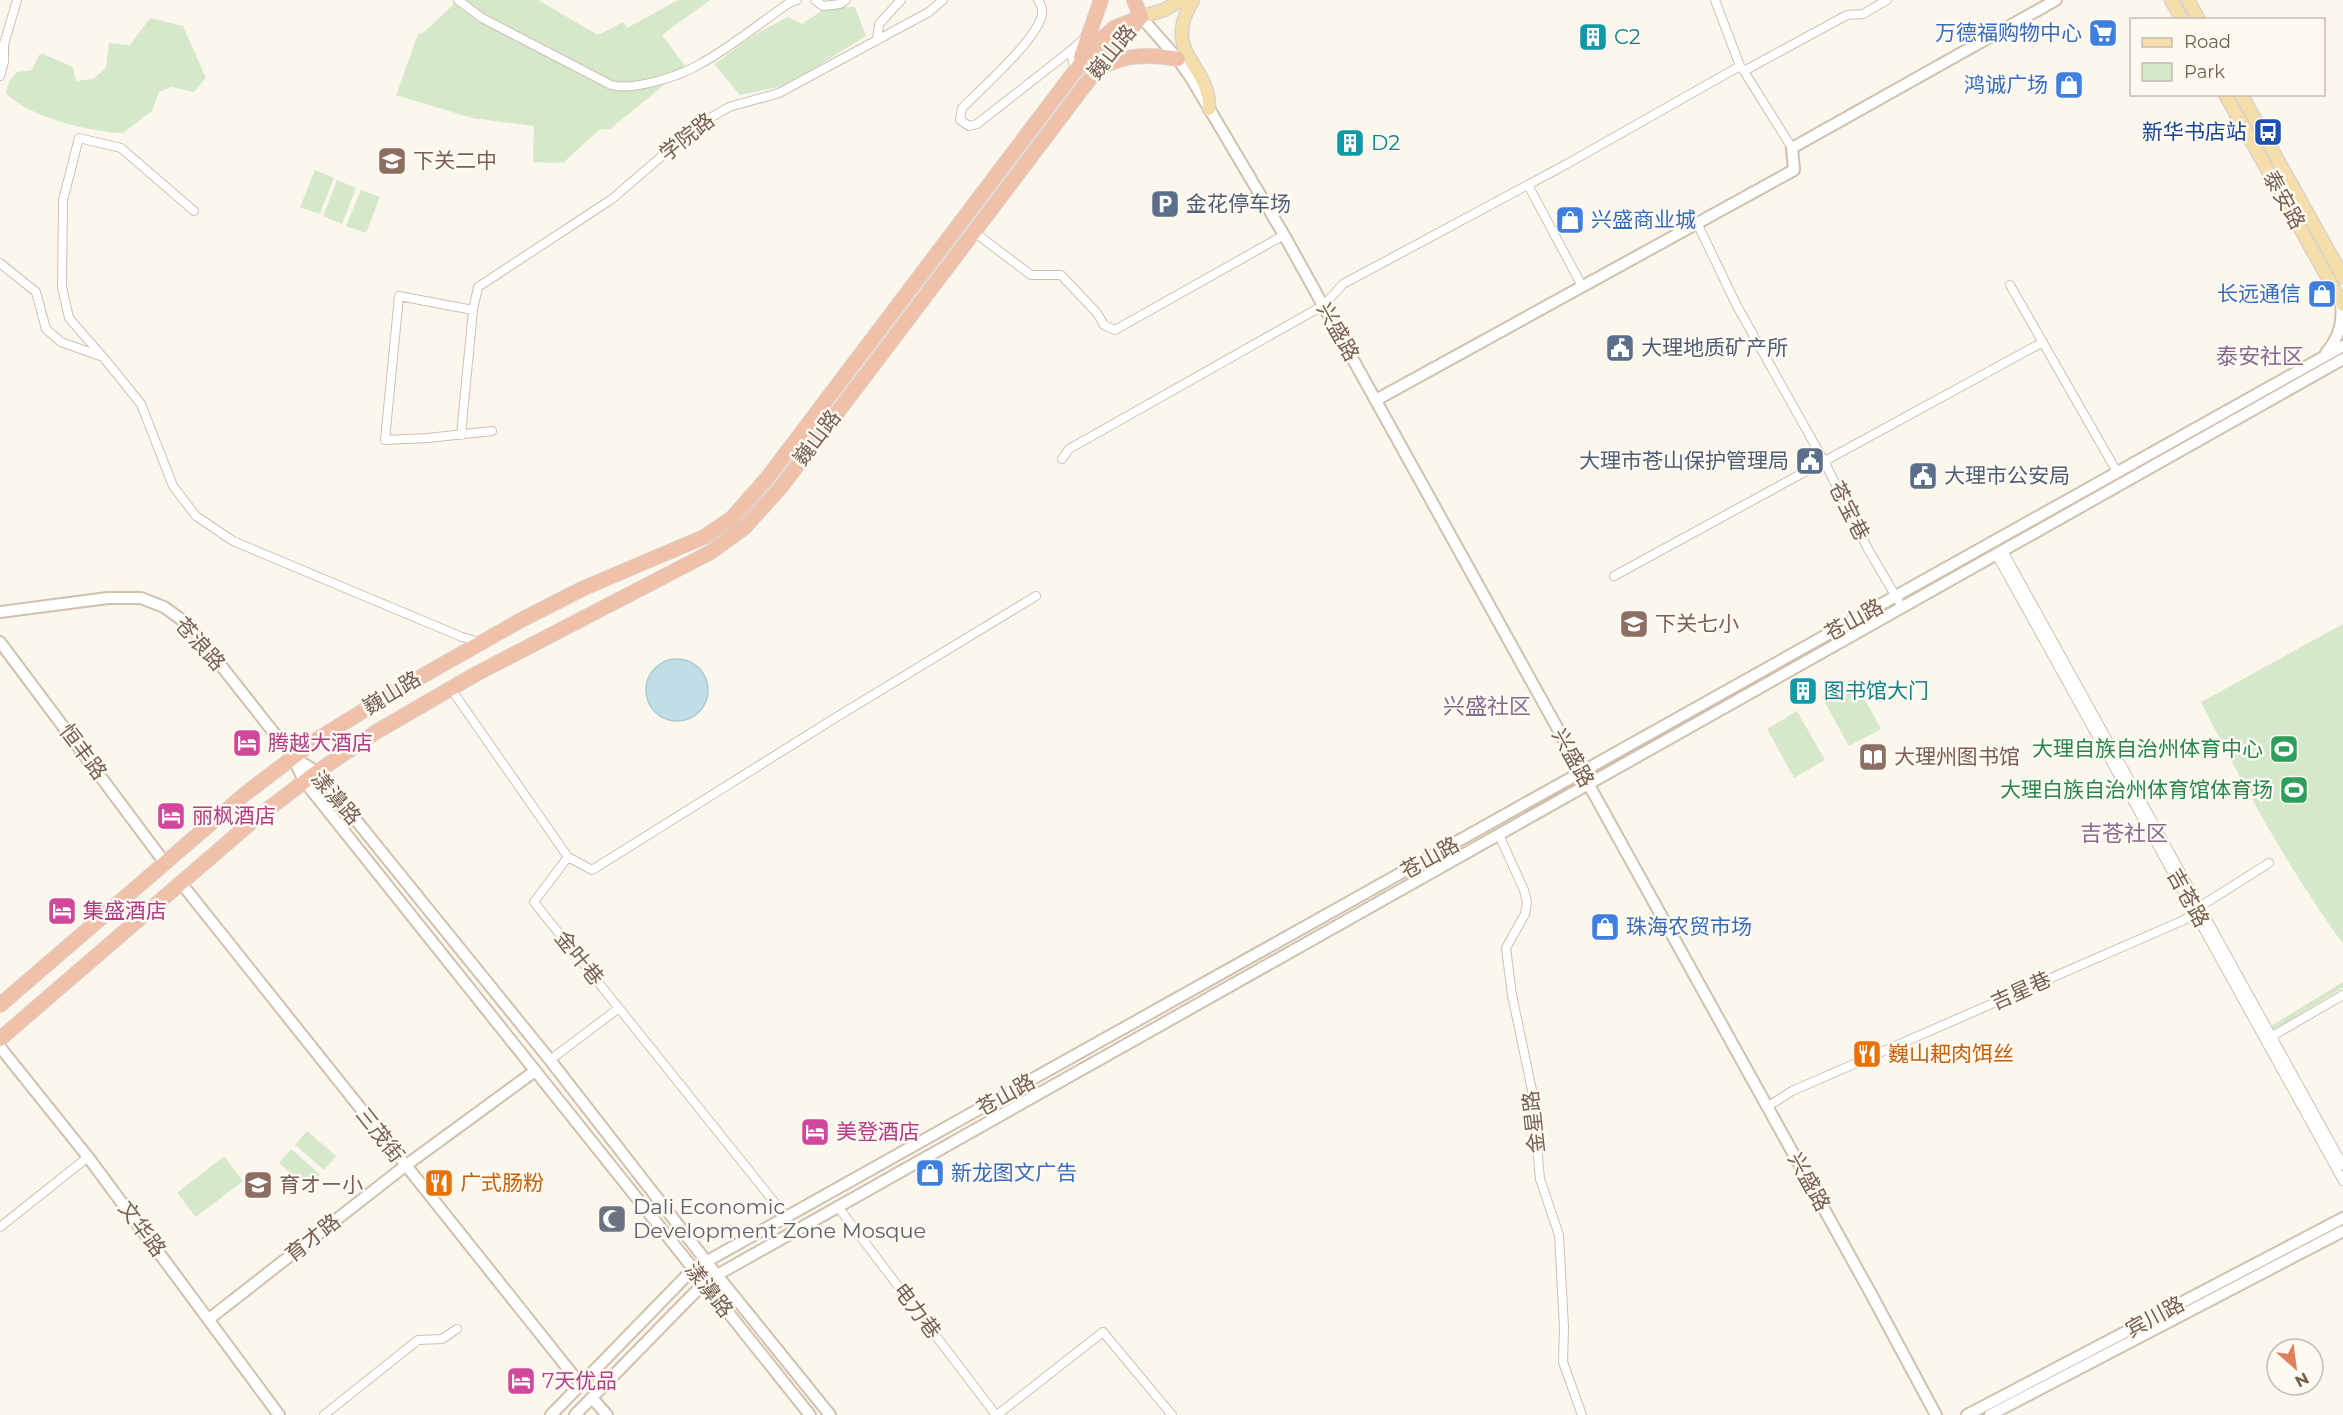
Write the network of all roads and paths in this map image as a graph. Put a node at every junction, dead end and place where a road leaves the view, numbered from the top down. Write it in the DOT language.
graph roads {
  1 [pos="17,0"];
  2 [pos="458,0"];
  3 [pos="797,0"];
  4 [pos="815,0"];
  5 [pos="846,0"];
  6 [pos="901,0"];
  7 [pos="943,0"];
  8 [pos="1038,0"];
  9 [pos="1101,0"];
  10 [pos="1134,0"];
  11 [pos="1144,0"];
  12 [pos="1164,0"];
  13 [pos="1181,0"];
  14 [pos="1193,0"];
  15 [pos="1715,0"];
  16 [pos="1887,0"];
  17 [pos="2056,0"];
  18 [pos="2171,0"];
  19 [pos="2188,0"];
  20 [pos="1141,17"];
  21 [pos="2181,18"];
  22 [pos="2198,18"];
  23 [pos="1090,33"];
  24 [pos="877,40"];
  25 [pos="1069,52"];
  26 [pos="1178,59"];
  27 [pos="1741,67"];
  28 [pos="1096,70"];
  29 [pos="1075,71"];
  30 [pos="0,76"];
  31 [pos="2225,96"];
  32 [pos="2242,96"];
  33 [pos="1209,108"];
  34 [pos="1792,148"];
  35 [pos="1528,185"];
  36 [pos="194,211"];
  37 [pos="1697,223"];
  38 [pos="974,231"];
  39 [pos="1284,235"];
  40 [pos="0,263"];
  41 [pos="2343,277"];
  42 [pos="2010,285"];
  43 [pos="1582,286"];
  44 [pos="2342,303"];
  45 [pos="1324,305"];
  46 [pos="473,309"];
  47 [pos="2043,342"];
  48 [pos="2343,346"];
  49 [pos="103,357"];
  50 [pos="2322,357"];
  51 [pos="2343,359"];
  52 [pos="2343,370"];
  53 [pos="2314,375"];
  54 [pos="1376,400"];
  55 [pos="492,431"];
  56 [pos="461,435"];
  57 [pos="1062,459"];
  58 [pos="1825,463"];
  59 [pos="2117,472"];
  60 [pos="741,510"];
  61 [pos="752,521"];
  62 [pos="675,551"];
  63 [pos="1999,552"];
  64 [pos="682,568"];
  65 [pos="1614,576"];
  66 [pos="1036,596"];
  67 [pos="1896,596"];
  68 [pos="1902,607"];
  69 [pos="0,612"];
  70 [pos="0,642"];
  71 [pos="481,642"];
  72 [pos="451,689"];
  73 [pos="293,757"];
  74 [pos="316,772"];
  75 [pos="1581,773"];
  76 [pos="304,781"];
  77 [pos="1588,784"];
  78 [pos="1499,835"];
  79 [pos="568,857"];
  80 [pos="2269,862"];
  81 [pos="165,863"];
  82 [pos="181,883"];
  83 [pos="2198,909"];
  84 [pos="2343,995"];
  85 [pos="0,1005"];
  86 [pos="619,1008"];
  87 [pos="2270,1037"];
  88 [pos="0,1039"];
  89 [pos="0,1047"];
  90 [pos="550,1060"];
  91 [pos="535,1071"];
  92 [pos="1767,1107"];
  93 [pos="88,1157"];
  94 [pos="405,1166"];
  95 [pos="2343,1166"];
  96 [pos="2343,1181"];
  97 [pos="838,1207"];
  98 [pos="787,1218"];
  99 [pos="2343,1218"];
  100 [pos="0,1227"];
  101 [pos="2343,1231"];
  102 [pos="708,1262"];
  103 [pos="693,1269"];
  104 [pos="717,1275"];
  105 [pos="704,1284"];
  106 [pos="208,1319"];
  107 [pos="457,1329"];
  108 [pos="581,1384"];
  109 [pos="592,1398"];
  110 [pos="279,1415"];
  111 [pos="324,1415"];
  112 [pos="551,1415"];
  113 [pos="575,1415"];
  114 [pos="607,1415"];
  115 [pos="810,1415"];
  116 [pos="830,1415"];
  117 [pos="996,1415"];
  118 [pos="1172,1415"];
  119 [pos="1582,1415"];
  120 [pos="1936,1415"];
  121 [pos="1967,1415"];
  122 [pos="1990,1415"];
  1 -- 30 [label="street"];
  2 -- 3 [label="street"];
  4 -- 5 [label="street"];
  6 -- 24 [label="street"];
  7 -- 24 [label="street, 学院路"];
  8 -- 25 [label="street"];
  9 -- 23 [label="highway"];
  10 -- 20 [label="highway"];
  11 -- 20 [label="highway"];
  12 -- 20 [label="main road"];
  13 -- 20 [label="main road"];
  14 -- 33 [label="main road"];
  15 -- 27 [label="street"];
  16 -- 27 [label="street"];
  17 -- 34 [label="main road"];
  18 -- 21 [label="main road"];
  19 -- 22 [label="main road"];
  20 -- 26 [label="main road, 兴盛路"];
  20 -- 28 [label="highway, 巍山路"];
  20 -- 29 [label="highway, 巍山路"];
  23 -- 25 [label="street"];
  23 -- 29 [label="highway"];
  24 -- 46 [label="street, 学院路"];
  25 -- 29 [label="street"];
  26 -- 28 [label="highway"];
  26 -- 33 [label="main road, 兴盛路"];
  27 -- 34 [label="street"];
  27 -- 35 [label="street"];
  28 -- 38 [label="highway, 巍山路"];
  29 -- 60 [label="highway, 巍山路"];
  31 -- 44 [label="main road, 泰安路"];
  32 -- 41 [label="main road, 泰安路"];
  33 -- 39 [label="main road, 兴盛路"];
  34 -- 37 [label="main road"];
  35 -- 43 [label="street"];
  35 -- 45 [label="street"];
  36 -- 49 [label="street"];
  37 -- 43 [label="main road"];
  37 -- 58 [label="street, 苍宝巷"];
  38 -- 39 [label="street"];
  38 -- 61 [label="highway, 巍山路"];
  39 -- 45 [label="main road, 兴盛路"];
  40 -- 49 [label="street"];
  42 -- 47 [label="street"];
  43 -- 54 [label="main road"];
  44 -- 50 [label="main road"];
  45 -- 54 [label="main road, 兴盛路"];
  45 -- 57 [label="street"];
  46 -- 56 [label="street"];
  46 -- 56 [label="street"];
  47 -- 58 [label="street"];
  47 -- 59 [label="street"];
  48 -- 50 [label="main road, 苍山路"];
  49 -- 71 [label="street"];
  50 -- 59 [label="main road, 苍山路"];
  51 -- 53 [label="main road, 苍山路"];
  52 -- 53 [label="main road"];
  53 -- 63 [label="main road, 苍山路"];
  54 -- 75 [label="main road, 兴盛路"];
  55 -- 56 [label="street"];
  58 -- 65 [label="street"];
  58 -- 67 [label="street, 苍宝巷"];
  59 -- 67 [label="main road, 苍山路"];
  60 -- 61 [label="highway"];
  60 -- 62 [label="highway, 巍山路"];
  61 -- 64 [label="highway, 巍山路"];
  62 -- 64 [label="highway"];
  62 -- 71 [label="highway, 巍山路"];
  63 -- 68 [label="main road, 苍山路"];
  63 -- 83 [label="street, 吉苍路"];
  64 -- 72 [label="highway, 巍山路"];
  66 -- 79 [label="street"];
  67 -- 68 [label="street, 苍宝巷"];
  67 -- 75 [label="main road, 苍山路"];
  68 -- 77 [label="main road, 苍山路"];
  69 -- 73 [label="main road, 苍浪路"];
  70 -- 81 [label="main road, 恒丰路"];
  71 -- 73 [label="highway, 巍山路"];
  72 -- 74 [label="highway, 巍山路"];
  72 -- 79 [label="street"];
  73 -- 74 [label="main road, 漾濞路"];
  73 -- 76 [label="main road, 漾濞路"];
  73 -- 81 [label="highway, 巍山路"];
  74 -- 76 [label="highway, 巍山路"];
  74 -- 90 [label="main road, 漾濞路"];
  75 -- 77 [label="main road, 兴盛路"];
  75 -- 98 [label="main road, 苍山路"];
  76 -- 82 [label="highway, 巍山路"];
  76 -- 91 [label="main road, 漾濞路"];
  77 -- 78 [label="main road, 苍山路"];
  77 -- 92 [label="main road, 兴盛路"];
  78 -- 97 [label="main road, 苍山路"];
  78 -- 119 [label="street, 金星路"];
  79 -- 86 [label="street, 金叶巷"];
  80 -- 83 [label="street, 吉星巷"];
  81 -- 85 [label="highway, 巍山路"];
  82 -- 88 [label="highway, 巍山路"];
  82 -- 94 [label="main road, 三茂街"];
  83 -- 87 [label="street, 吉苍路"];
  83 -- 92 [label="street, 吉星巷"];
  84 -- 87 [label="street"];
  86 -- 90 [label="street"];
  86 -- 98 [label="street, 金叶巷"];
  87 -- 95 [label="street, 吉苍路"];
  87 -- 96 [label="street, 吉苍路"];
  89 -- 93 [label="main road, 文华路"];
  90 -- 102 [label="main road, 漾濞路"];
  91 -- 94 [label="main road, 育才路"];
  91 -- 103 [label="main road, 漾濞路"];
  92 -- 120 [label="main road, 兴盛路"];
  93 -- 100 [label="street"];
  93 -- 106 [label="main road, 文华路"];
  94 -- 106 [label="main road, 育才路"];
  94 -- 108 [label="main road, 三茂街"];
  97 -- 104 [label="main road, 苍山路"];
  97 -- 117 [label="street, 电力巷"];
  98 -- 102 [label="main road, 苍山路"];
  99 -- 121 [label="main road, 宾川路"];
  101 -- 122 [label="main road, 宾川路"];
  102 -- 103 [label="main road, 苍山路"];
  102 -- 104 [label="main road, 漾濞路"];
  103 -- 105 [label="main road, 漾濞路"];
  103 -- 108 [label="main road, 苍山路"];
  104 -- 105 [label="main road, 苍山路"];
  104 -- 116 [label="main road, 漾濞路"];
  105 -- 109 [label="main road, 苍山路"];
  105 -- 115 [label="main road, 漾濞路"];
  106 -- 110 [label="main road, 文华路"];
  107 -- 111 [label="street"];
  108 -- 112 [label="main road, 苍山路"];
  109 -- 113 [label="main road, 苍山路"];
  109 -- 114 [label="main road"];
  117 -- 118 [label="street"];
}
